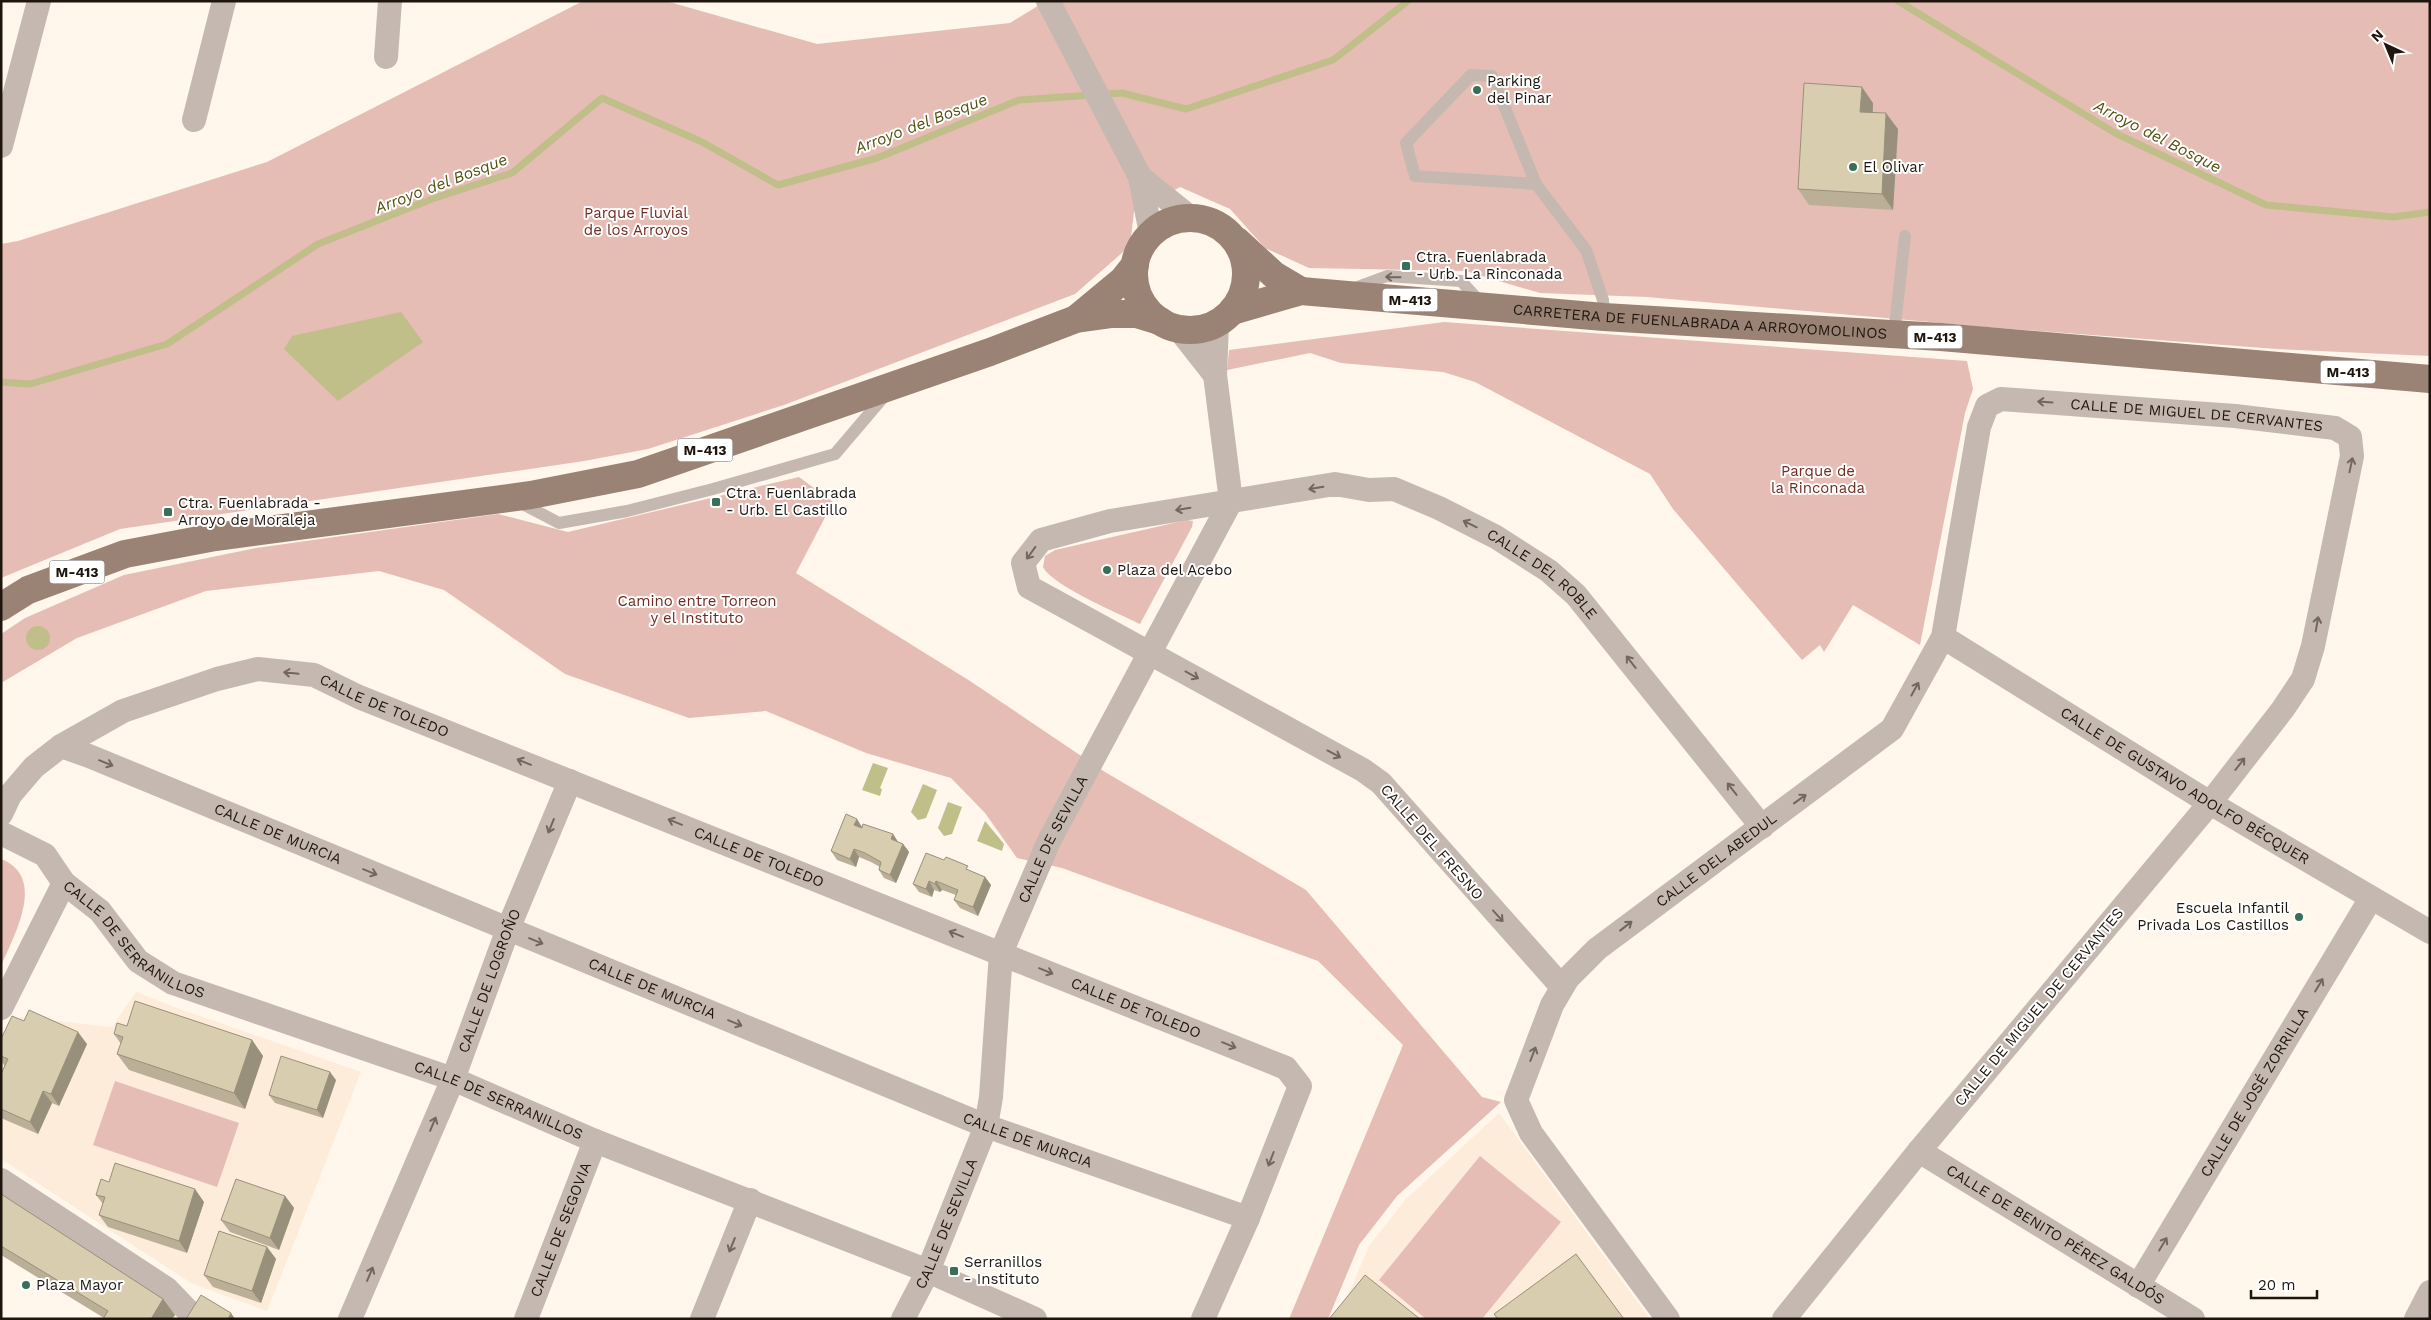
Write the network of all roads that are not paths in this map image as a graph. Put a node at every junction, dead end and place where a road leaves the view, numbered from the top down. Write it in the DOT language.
graph roads {
  1 [pos="39,1"];
  2 [pos="224,1"];
  3 [pos="390,1"];
  4 [pos="1048,1"];
  5 [pos="386,57"];
  6 [pos="194,120"];
  7 [pos="1,146"];
  8 [pos="1140,177"];
  9 [pos="1536,184"];
  10 [pos="1191,218"];
  11 [pos="1227,232"];
  12 [pos="1151,234"];
  13 [pos="1905,236"];
  14 [pos="1135,265"];
  15 [pos="1301,291"];
  16 [pos="1604,316"];
  17 [pos="1224,317"];
  18 [pos="1076,319"];
  19 [pos="1169,325"];
  20 [pos="1894,334"];
  21 [pos="1215,375"];
  22 [pos="2430,379"];
  23 [pos="894,385"];
  24 [pos="511,498"];
  25 [pos="1232,501"];
  26 [pos="28,590"];
  27 [pos="1,591"];
  28 [pos="1,607"];
  29 [pos="1943,637"];
  30 [pos="1149,652"];
  31 [pos="61,746"];
  32 [pos="570,781"];
  33 [pos="2210,803"];
  34 [pos="1,814"];
  35 [pos="1762,827"];
  36 [pos="1,832"];
  37 [pos="64,883"];
  38 [pos="2371,898"];
  39 [pos="508,930"];
  40 [pos="2430,932"];
  41 [pos="1001,953"];
  42 [pos="1562,988"];
  43 [pos="1,1008"];
  44 [pos="452,1079"];
  45 [pos="986,1126"];
  46 [pos="595,1141"];
  47 [pos="1919,1151"];
  48 [pos="1,1180"];
  49 [pos="750,1200"];
  50 [pos="1248,1218"];
  51 [pos="928,1271"];
  52 [pos="2138,1286"];
  53 [pos="2430,1292"];
  54 [pos="191,1319"];
  55 [pos="350,1319"];
  56 [pos="526,1319"];
  57 [pos="702,1319"];
  58 [pos="903,1319"];
  59 [pos="1036,1319"];
  60 [pos="1203,1319"];
  61 [pos="1668,1319"];
  62 [pos="1784,1319"];
  63 [pos="2193,1319"];
  64 [pos="2416,1319"];
  1 -- 7 [label="street"];
  2 -- 6 [label="street"];
  3 -- 5 [label="street"];
  4 -- 8 [label="street"];
  8 -- 10 [label="street"];
  8 -- 12 [label="street"];
  9 -- 9 [label="lane"];
  9 -- 16 [label="lane"];
  10 -- 11 [label="main road, M-413"];
  10 -- 12 [label="main road"];
  11 -- 15 [label="main road, CARRETERA DE FUENLABRADA A ARROYOMOLINOS / M-413"];
  11 -- 17 [label="main road, M-413"];
  12 -- 14 [label="main road, M-413"];
  13 -- 20 [label="lane"];
  14 -- 18 [label="main road, M-413"];
  14 -- 19 [label="main road, M-413"];
  15 -- 16 [label="main road, CARRETERA DE FUENLABRADA A ARROYOMOLINOS / M-413"];
  15 -- 17 [label="main road, CARRETERA DE FUENLABRADA A ARROYOMOLINOS / M-413"];
  16 -- 20 [label="main road, CARRETERA DE FUENLABRADA A ARROYOMOLINOS / M-413"];
  17 -- 19 [label="main road, M-413"];
  17 -- 21 [label="street"];
  18 -- 19 [label="main road, M-413"];
  18 -- 23 [label="main road, M-413"];
  19 -- 21 [label="street"];
  20 -- 22 [label="main road, CARRETERA DE FUENLABRADA A ARROYOMOLINOS / M-413"];
  21 -- 25 [label="street"];
  23 -- 24 [label="main road, M-413"];
  23 -- 24 [label="lane"];
  24 -- 26 [label="main road, M-413"];
  25 -- 30 [label="street, CALLE DE SEVILLA"];
  25 -- 30 [label="street, one-way"];
  35 -- 25 [label="street, CALLE DEL ROBLE, one-way"];
  26 -- 27 [label="street"];
  26 -- 28 [label="main road, M-413"];
  29 -- 33 [label="street, CALLE DE GUSTAVO ADOLFO BÉCQUER"];
  33 -- 29 [label="street, CALLE DE MIGUEL DE CERVANTES, one-way"];
  35 -- 29 [label="street, CALLE DEL ABEDUL, one-way"];
  30 -- 41 [label="street, CALLE DE SEVILLA"];
  30 -- 42 [label="street, CALLE DEL FRESNO, one-way"];
  32 -- 31 [label="street, CALLE DE TOLEDO, one-way"];
  31 -- 34 [label="street, CALLE DE TOLEDO"];
  31 -- 39 [label="street, CALLE DE MURCIA, one-way"];
  32 -- 39 [label="street, CALLE DE LOGROÑO, one-way"];
  41 -- 32 [label="street, CALLE DE TOLEDO, one-way"];
  33 -- 38 [label="street, CALLE DE GUSTAVO ADOLFO BÉCQUER"];
  33 -- 47 [label="street, CALLE DE MIGUEL DE CERVANTES"];
  42 -- 35 [label="street, CALLE DEL ABEDUL, one-way"];
  36 -- 37 [label="street, CALLE DE SERRANILLOS"];
  37 -- 43 [label="street"];
  37 -- 44 [label="street, CALLE DE SERRANILLOS"];
  38 -- 40 [label="street, CALLE DE GUSTAVO ADOLFO BÉCQUER"];
  52 -- 38 [label="street, CALLE DE JOSÉ ZORRILLA, one-way"];
  39 -- 44 [label="street, CALLE DE LOGROÑO"];
  39 -- 45 [label="street, CALLE DE MURCIA, one-way"];
  41 -- 45 [label="street, CALLE DE SEVILLA"];
  41 -- 50 [label="street, CALLE DE TOLEDO, one-way"];
  61 -- 42 [label="street, CALLE DEL ABEDUL, one-way"];
  44 -- 46 [label="street, CALLE DE SERRANILLOS"];
  55 -- 44 [label="street, CALLE DE LOGROÑO, one-way"];
  45 -- 50 [label="street, CALLE DE MURCIA"];
  45 -- 51 [label="street, CALLE DE SEVILLA"];
  46 -- 49 [label="street, CALLE DE SERRANILLOS"];
  46 -- 56 [label="street, CALLE DE SEGOVIA"];
  47 -- 52 [label="street, CALLE DE BENITO PÉREZ GALDÓS"];
  47 -- 62 [label="street, CALLE DE MIGUEL DE CERVANTES"];
  48 -- 54 [label="street"];
  49 -- 51 [label="street, CALLE DE SERRANILLOS"];
  49 -- 57 [label="street, one-way"];
  50 -- 60 [label="street, CALLE DE TOLEDO"];
  51 -- 58 [label="street, CALLE DE SEVILLA"];
  51 -- 59 [label="street, CALLE DE SERRANILLOS"];
  52 -- 63 [label="street, CALLE DE BENITO PÉREZ GALDÓS"];
  53 -- 64 [label="street"];
}
